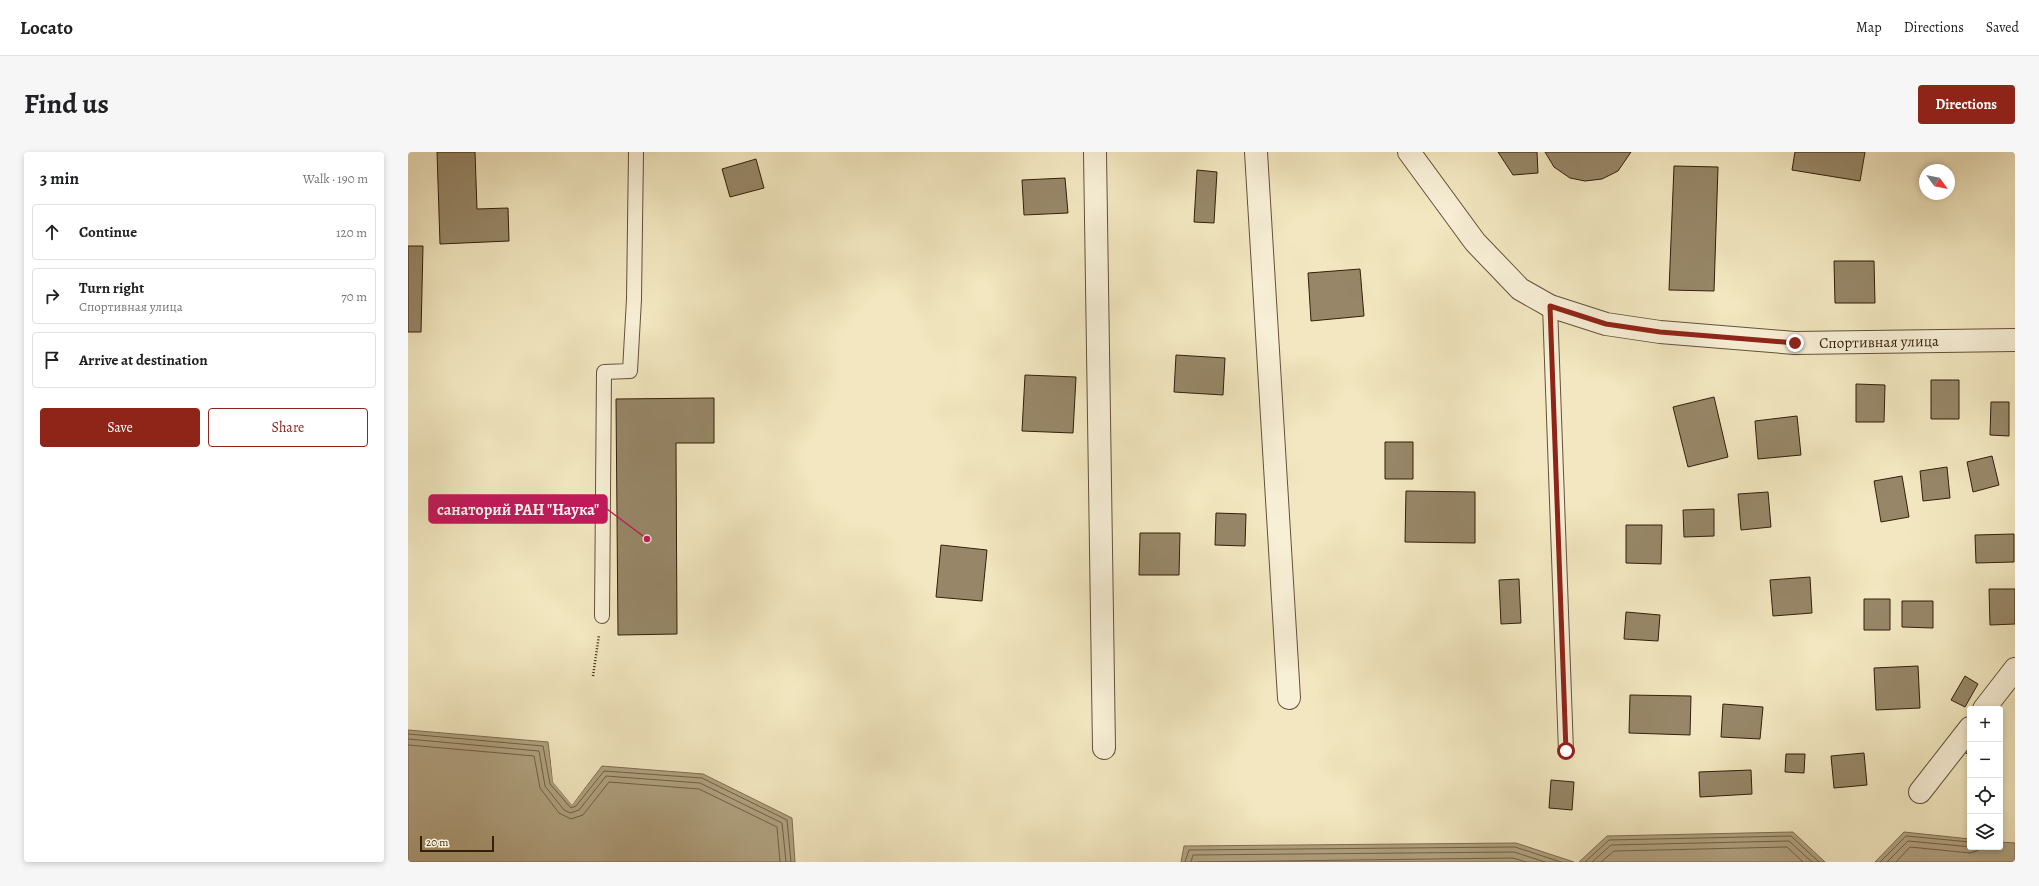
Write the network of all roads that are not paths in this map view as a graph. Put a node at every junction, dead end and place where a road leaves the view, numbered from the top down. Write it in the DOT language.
graph roads {
  1 [pos="636,152"];
  2 [pos="1095,152"];
  3 [pos="1256,152"];
  4 [pos="1409,152"];
  5 [pos="1550,306"];
  6 [pos="2015,340"];
  7 [pos="602,616"];
  8 [pos="2015,669"];
  9 [pos="1289,698"];
  10 [pos="1986,706"];
  11 [pos="1967,732"];
  12 [pos="1104,748"];
  13 [pos="1566,751"];
  14 [pos="1920,792"];
  1 -- 7 [label="lane"];
  2 -- 12 [label="street"];
  3 -- 9 [label="street"];
  4 -- 5 [label="street, Спортивная улица"];
  5 -- 6 [label="street, Спортивная улица"];
  5 -- 13 [label="lane"];
  8 -- 10 [label="street"];
  11 -- 14 [label="street"];
}
